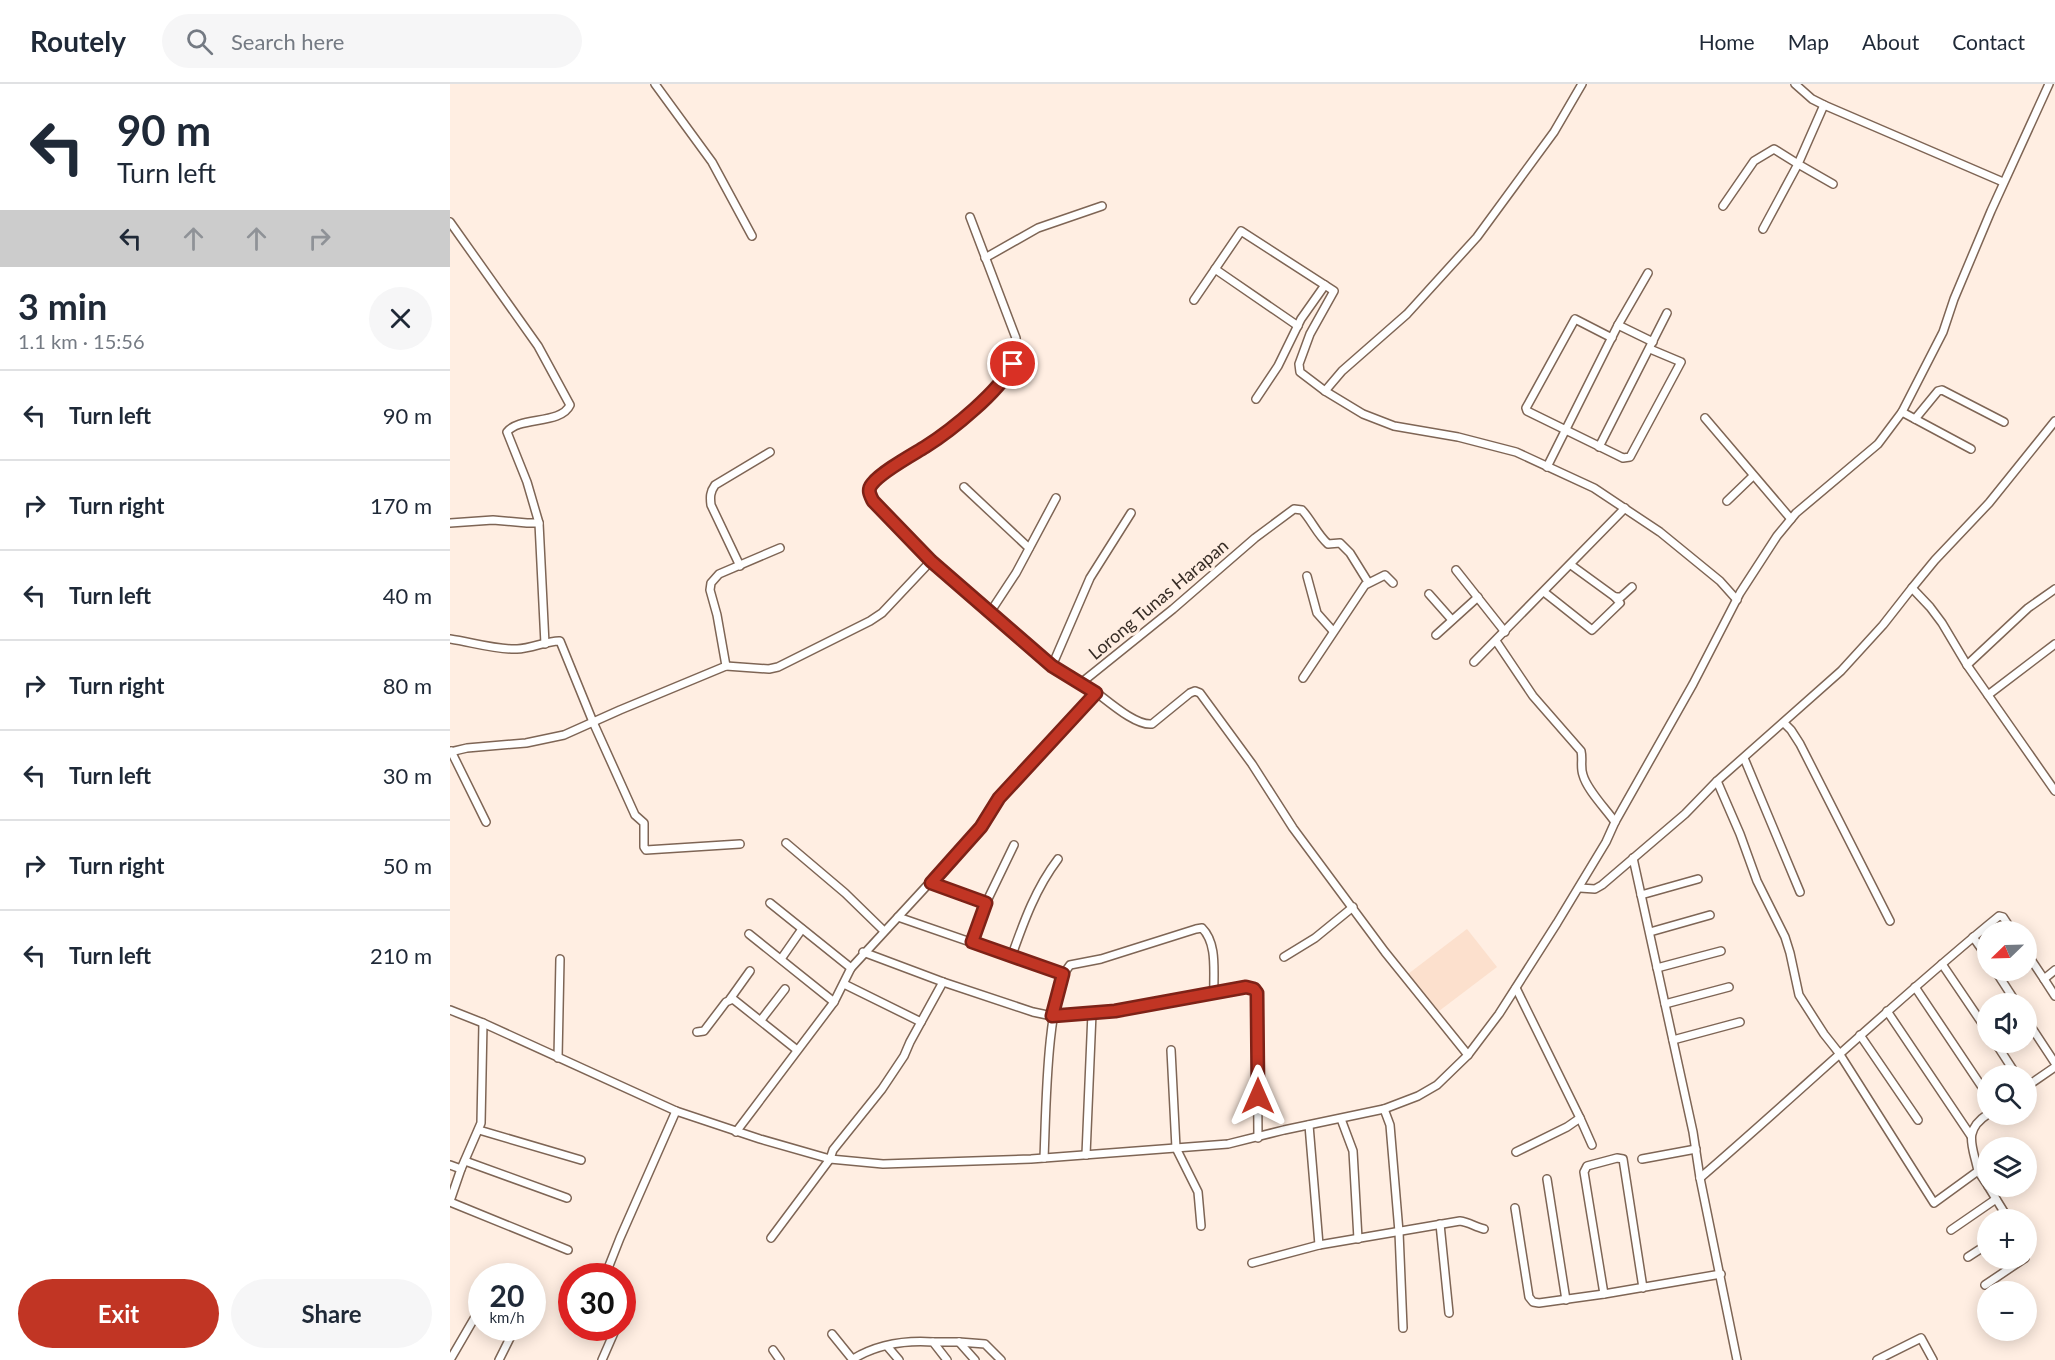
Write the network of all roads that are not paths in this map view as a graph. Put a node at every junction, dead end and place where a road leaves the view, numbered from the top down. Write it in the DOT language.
graph roads {
  1 [pos="655,84"];
  2 [pos="1582,84"];
  3 [pos="1795,84"];
  4 [pos="2052,85"];
  5 [pos="1824,105"];
  6 [pos="1798,164"];
  7 [pos="2003,182"];
  8 [pos="1833,184"];
  9 [pos="1102,206"];
  10 [pos="1723,206"];
  11 [pos="970,217"];
  12 [pos="450,222"];
  13 [pos="1763,229"];
  14 [pos="752,236"];
  15 [pos="985,258"];
  16 [pos="1215,269"];
  17 [pos="1648,273"];
  18 [pos="1324,285"];
  19 [pos="1194,300"];
  20 [pos="1667,313"];
  21 [pos="1618,325"];
  22 [pos="1298,326"];
  23 [pos="1611,339"];
  24 [pos="1652,345"];
  25 [pos="1325,391"];
  26 [pos="1256,399"];
  27 [pos="1902,412"];
  28 [pos="1704,418"];
  29 [pos="1915,419"];
  30 [pos="2055,421"];
  31 [pos="2004,422"];
  32 [pos="1565,431"];
  33 [pos="1599,447"];
  34 [pos="1971,450"];
  35 [pos="770,452"];
  36 [pos="1547,467"];
  37 [pos="1753,476"];
  38 [pos="964,488"];
  39 [pos="1056,498"];
  40 [pos="1727,501"];
  41 [pos="1625,508"];
  42 [pos="1131,513"];
  43 [pos="1791,519"];
  44 [pos="450,523"];
  45 [pos="539,523"];
  46 [pos="780,548"];
  47 [pos="1029,548"];
  48 [pos="931,561"];
  49 [pos="1571,565"];
  50 [pos="740,566"];
  51 [pos="1456,570"];
  52 [pos="1307,576"];
  53 [pos="1368,582"];
  54 [pos="1393,583"];
  55 [pos="1632,587"];
  56 [pos="1912,588"];
  57 [pos="2055,589"];
  58 [pos="1544,592"];
  59 [pos="1740,593"];
  60 [pos="1429,594"];
  61 [pos="1478,597"];
  62 [pos="1615,597"];
  63 [pos="991,611"];
  64 [pos="1452,620"];
  65 [pos="1333,631"];
  66 [pos="1505,632"];
  67 [pos="1436,635"];
  68 [pos="450,639"];
  69 [pos="1496,641"];
  70 [pos="545,644"];
  71 [pos="2055,644"];
  72 [pos="1474,662"];
  73 [pos="1967,665"];
  74 [pos="726,666"];
  75 [pos="1052,666"];
  76 [pos="1303,678"];
  77 [pos="1081,683"];
  78 [pos="1096,693"];
  79 [pos="1988,695"];
  80 [pos="594,722"];
  81 [pos="1784,723"];
  82 [pos="451,752"];
  83 [pos="1744,758"];
  84 [pos="1718,782"];
  85 [pos="2055,791"];
  86 [pos="486,822"];
  87 [pos="1615,822"];
  88 [pos="786,843"];
  89 [pos="740,844"];
  90 [pos="1014,845"];
  91 [pos="1633,858"];
  92 [pos="1058,859"];
  93 [pos="1698,879"];
  94 [pos="931,883"];
  95 [pos="1580,888"];
  96 [pos="1800,891"];
  97 [pos="1641,895"];
  98 [pos="770,903"];
  99 [pos="986,903"];
  100 [pos="1353,907"];
  101 [pos="1710,915"];
  102 [pos="898,917"];
  103 [pos="1890,921"];
  104 [pos="1993,921"];
  105 [pos="2006,921"];
  106 [pos="802,929"];
  107 [pos="884,931"];
  108 [pos="1650,932"];
  109 [pos="749,934"];
  110 [pos="1977,934"];
  111 [pos="1973,937"];
  112 [pos="972,942"];
  113 [pos="1977,943"];
  114 [pos="1721,951"];
  115 [pos="863,952"];
  116 [pos="1012,955"];
  117 [pos="1284,957"];
  118 [pos="560,959"];
  119 [pos="781,959"];
  120 [pos="1942,964"];
  121 [pos="851,968"];
  122 [pos="2037,968"];
  123 [pos="1658,969"];
  124 [pos="2055,970"];
  125 [pos="750,971"];
  126 [pos="1063,974"];
  127 [pos="2044,979"];
  128 [pos="943,982"];
  129 [pos="844,984"];
  130 [pos="1516,987"];
  131 [pos="1729,987"];
  132 [pos="1915,987"];
  133 [pos="785,989"];
  134 [pos="1214,994"];
  135 [pos="2055,996"];
  136 [pos="730,999"];
  137 [pos="834,1002"];
  138 [pos="1665,1004"];
  139 [pos="450,1010"];
  140 [pos="1887,1011"];
  141 [pos="1092,1013"];
  142 [pos="1052,1016"];
  143 [pos="1977,1016"];
  144 [pos="761,1020"];
  145 [pos="921,1022"];
  146 [pos="1740,1022"];
  147 [pos="483,1023"];
  148 [pos="697,1032"];
  149 [pos="1860,1035"];
  150 [pos="2037,1036"];
  151 [pos="1673,1040"];
  152 [pos="797,1050"];
  153 [pos="1171,1050"];
  154 [pos="1839,1053"];
  155 [pos="1468,1055"];
  156 [pos="558,1058"];
  157 [pos="2055,1065"];
  158 [pos="2037,1079"];
  159 [pos="1977,1080"];
  160 [pos="1384,1109"];
  161 [pos="676,1111"];
  162 [pos="1580,1118"];
  163 [pos="1341,1119"];
  164 [pos="1918,1120"];
  165 [pos="1977,1121"];
  166 [pos="1309,1125"];
  167 [pos="478,1130"];
  168 [pos="736,1132"];
  169 [pos="1971,1136"];
  170 [pos="1258,1138"];
  171 [pos="1592,1144"];
  172 [pos="1176,1148"];
  173 [pos="1696,1149"];
  174 [pos="1516,1152"];
  175 [pos="1086,1155"];
  176 [pos="1044,1158"];
  177 [pos="830,1159"];
  178 [pos="1642,1159"];
  179 [pos="581,1160"];
  180 [pos="465,1161"];
  181 [pos="450,1165"];
  182 [pos="1977,1166"];
  183 [pos="461,1169"];
  184 [pos="1977,1172"];
  185 [pos="1700,1178"];
  186 [pos="1547,1179"];
  187 [pos="567,1198"];
  188 [pos="1996,1199"];
  189 [pos="450,1202"];
  190 [pos="1515,1208"];
  191 [pos="2002,1209"];
  192 [pos="1440,1224"];
  193 [pos="1202,1226"];
  194 [pos="1484,1229"];
  195 [pos="1951,1230"];
  196 [pos="1399,1232"];
  197 [pos="771,1238"];
  198 [pos="1358,1239"];
  199 [pos="1319,1245"];
  200 [pos="568,1250"];
  201 [pos="1977,1251"];
  202 [pos="1968,1257"];
  203 [pos="610,1263"];
  204 [pos="1252,1263"];
  205 [pos="2008,1269"];
  206 [pos="1721,1274"];
  207 [pos="1991,1281"];
  208 [pos="1643,1288"];
  209 [pos="1604,1294"];
  210 [pos="1566,1299"];
  211 [pos="1449,1313"];
  212 [pos="468,1328"];
  213 [pos="1403,1328"];
  214 [pos="832,1334"];
  215 [pos="508,1341"];
  216 [pos="610,1341"];
  217 [pos="933,1342"];
  218 [pos="959,1342"];
  219 [pos="887,1346"];
  220 [pos="773,1350"];
  221 [pos="450,1360"];
  222 [pos="499,1360"];
  223 [pos="602,1360"];
  224 [pos="780,1360"];
  225 [pos="853,1360"];
  226 [pos="899,1360"];
  227 [pos="947,1360"];
  228 [pos="975,1360"];
  229 [pos="1001,1360"];
  230 [pos="1737,1360"];
  231 [pos="1877,1360"];
  232 [pos="1933,1360"];
  1 -- 14 [label="street"];
  2 -- 25 [label="street"];
  3 -- 5 [label="street"];
  4 -- 7 [label="street"];
  5 -- 6 [label="street"];
  5 -- 7 [label="street"];
  6 -- 8 [label="street"];
  6 -- 10 [label="street"];
  6 -- 13 [label="street"];
  7 -- 27 [label="street"];
  9 -- 15 [label="street"];
  11 -- 15 [label="street"];
  12 -- 45 [label="street"];
  15 -- 48 [label="street"];
  16 -- 18 [label="street"];
  16 -- 19 [label="street"];
  16 -- 22 [label="street"];
  17 -- 21 [label="street"];
  18 -- 22 [label="street"];
  18 -- 25 [label="street"];
  20 -- 24 [label="street"];
  21 -- 23 [label="street"];
  21 -- 24 [label="street"];
  22 -- 26 [label="street"];
  23 -- 32 [label="street"];
  23 -- 32 [label="street"];
  24 -- 33 [label="street"];
  24 -- 33 [label="street"];
  25 -- 36 [label="street"];
  27 -- 29 [label="street"];
  27 -- 43 [label="street"];
  28 -- 37 [label="street"];
  29 -- 31 [label="street"];
  29 -- 34 [label="street"];
  30 -- 56 [label="street"];
  32 -- 33 [label="street"];
  32 -- 36 [label="street"];
  35 -- 50 [label="street"];
  36 -- 41 [label="street"];
  37 -- 40 [label="street"];
  37 -- 43 [label="street"];
  38 -- 47 [label="street"];
  39 -- 47 [label="street"];
  41 -- 49 [label="street"];
  41 -- 59 [label="street"];
  42 -- 75 [label="street"];
  43 -- 59 [label="street"];
  44 -- 45 [label="street"];
  45 -- 70 [label="street"];
  46 -- 50 [label="street"];
  47 -- 63 [label="street"];
  48 -- 63 [label="street"];
  48 -- 74 [label="street"];
  49 -- 58 [label="street"];
  49 -- 62 [label="street"];
  50 -- 74 [label="street"];
  51 -- 61 [label="street"];
  52 -- 65 [label="street"];
  53 -- 54 [label="street"];
  53 -- 65 [label="street"];
  53 -- 77 [label="street, Lorong Tunas Harapan"];
  55 -- 62 [label="street"];
  56 -- 73 [label="street"];
  56 -- 81 [label="street"];
  57 -- 73 [label="street"];
  58 -- 62 [label="street"];
  58 -- 66 [label="street"];
  59 -- 87 [label="street"];
  60 -- 64 [label="street"];
  61 -- 64 [label="street"];
  61 -- 66 [label="street"];
  63 -- 75 [label="street"];
  64 -- 67 [label="street"];
  65 -- 76 [label="street"];
  66 -- 69 [label="street"];
  68 -- 70 [label="street"];
  69 -- 72 [label="street"];
  69 -- 87 [label="street"];
  70 -- 80 [label="street"];
  71 -- 79 [label="street"];
  73 -- 79 [label="street"];
  74 -- 80 [label="street"];
  75 -- 77 [label="street"];
  77 -- 78 [label="street"];
  78 -- 94 [label="street"];
  78 -- 100 [label="street"];
  79 -- 85 [label="street"];
  80 -- 82 [label="street"];
  80 -- 89 [label="street"];
  81 -- 83 [label="street"];
  81 -- 103 [label="street"];
  82 -- 86 [label="street"];
  83 -- 84 [label="street"];
  83 -- 96 [label="street"];
  84 -- 91 [label="street"];
  84 -- 154 [label="street"];
  87 -- 95 [label="street"];
  88 -- 107 [label="street"];
  90 -- 99 [label="street"];
  91 -- 95 [label="street"];
  91 -- 97 [label="street"];
  92 -- 116 [label="street"];
  93 -- 97 [label="street"];
  94 -- 99 [label="street"];
  94 -- 102 [label="street"];
  95 -- 130 [label="street"];
  97 -- 108 [label="street"];
  98 -- 106 [label="street"];
  99 -- 112 [label="street"];
  100 -- 117 [label="street"];
  100 -- 155 [label="street"];
  101 -- 108 [label="street"];
  102 -- 107 [label="street"];
  102 -- 112 [label="street"];
  104 -- 105 [label="street"];
  106 -- 119 [label="street"];
  106 -- 121 [label="street"];
  107 -- 115 [label="street"];
  108 -- 123 [label="street"];
  109 -- 119 [label="street"];
  110 -- 111 [label="street"];
  111 -- 113 [label="street"];
  111 -- 120 [label="street"];
  112 -- 116 [label="street"];
  114 -- 123 [label="street"];
  115 -- 121 [label="street"];
  115 -- 128 [label="street"];
  116 -- 126 [label="street"];
  118 -- 156 [label="street"];
  119 -- 137 [label="street"];
  120 -- 132 [label="street"];
  120 -- 143 [label="street"];
  121 -- 129 [label="street"];
  122 -- 127 [label="street"];
  123 -- 138 [label="street"];
  124 -- 127 [label="street"];
  125 -- 136 [label="street"];
  126 -- 134 [label="street"];
  126 -- 142 [label="street"];
  127 -- 135 [label="street"];
  128 -- 142 [label="street"];
  128 -- 145 [label="street"];
  129 -- 137 [label="street"];
  129 -- 145 [label="street"];
  130 -- 155 [label="street"];
  130 -- 162 [label="street"];
  131 -- 138 [label="street"];
  132 -- 140 [label="street"];
  132 -- 159 [label="street"];
  133 -- 144 [label="street"];
  134 -- 141 [label="street"];
  134 -- 170 [label="street"];
  136 -- 144 [label="street"];
  136 -- 148 [label="street"];
  137 -- 152 [label="street"];
  138 -- 151 [label="street"];
  139 -- 147 [label="street"];
  140 -- 149 [label="street"];
  140 -- 169 [label="street"];
  141 -- 142 [label="street"];
  141 -- 175 [label="street"];
  142 -- 176 [label="street"];
  144 -- 152 [label="street"];
  145 -- 177 [label="street"];
  146 -- 151 [label="street"];
  147 -- 156 [label="street"];
  147 -- 167 [label="street"];
  149 -- 154 [label="street"];
  149 -- 164 [label="street"];
  150 -- 157 [label="street"];
  151 -- 173 [label="street"];
  152 -- 168 [label="street"];
  153 -- 172 [label="street"];
  154 -- 184 [label="street"];
  154 -- 185 [label="street"];
  155 -- 160 [label="street"];
  156 -- 161 [label="street"];
  157 -- 158 [label="street"];
  160 -- 163 [label="street"];
  160 -- 196 [label="street"];
  161 -- 168 [label="street"];
  161 -- 203 [label="street"];
  162 -- 171 [label="street"];
  162 -- 174 [label="street"];
  163 -- 166 [label="street"];
  163 -- 198 [label="street"];
  165 -- 169 [label="street"];
  166 -- 170 [label="street"];
  166 -- 199 [label="street"];
  167 -- 179 [label="street"];
  167 -- 180 [label="street"];
  168 -- 177 [label="street"];
  169 -- 182 [label="street"];
  170 -- 172 [label="street"];
  172 -- 175 [label="street"];
  172 -- 193 [label="street"];
  173 -- 178 [label="street"];
  173 -- 185 [label="street"];
  175 -- 176 [label="street"];
  176 -- 177 [label="street"];
  177 -- 197 [label="street"];
  180 -- 183 [label="street"];
  180 -- 187 [label="street"];
  181 -- 183 [label="street"];
  183 -- 189 [label="street"];
  185 -- 206 [label="street"];
  186 -- 210 [label="street"];
  188 -- 191 [label="street"];
  188 -- 195 [label="street"];
  189 -- 200 [label="street"];
  190 -- 210 [label="street"];
  192 -- 194 [label="street"];
  192 -- 196 [label="street"];
  192 -- 211 [label="street"];
  196 -- 198 [label="street"];
  196 -- 213 [label="street"];
  198 -- 199 [label="street"];
  199 -- 204 [label="street"];
  201 -- 202 [label="street"];
  205 -- 207 [label="street"];
  206 -- 208 [label="street"];
  206 -- 230 [label="street"];
  208 -- 209 [label="street"];
  208 -- 209 [label="street"];
  209 -- 210 [label="street"];
  212 -- 221 [label="street"];
  214 -- 225 [label="street"];
  215 -- 222 [label="street"];
  216 -- 223 [label="street"];
  217 -- 218 [label="street"];
  217 -- 219 [label="street"];
  217 -- 227 [label="street"];
  218 -- 228 [label="street"];
  218 -- 229 [label="street"];
  219 -- 225 [label="street"];
  219 -- 226 [label="street"];
  220 -- 224 [label="street"];
  231 -- 232 [label="street"];
}
